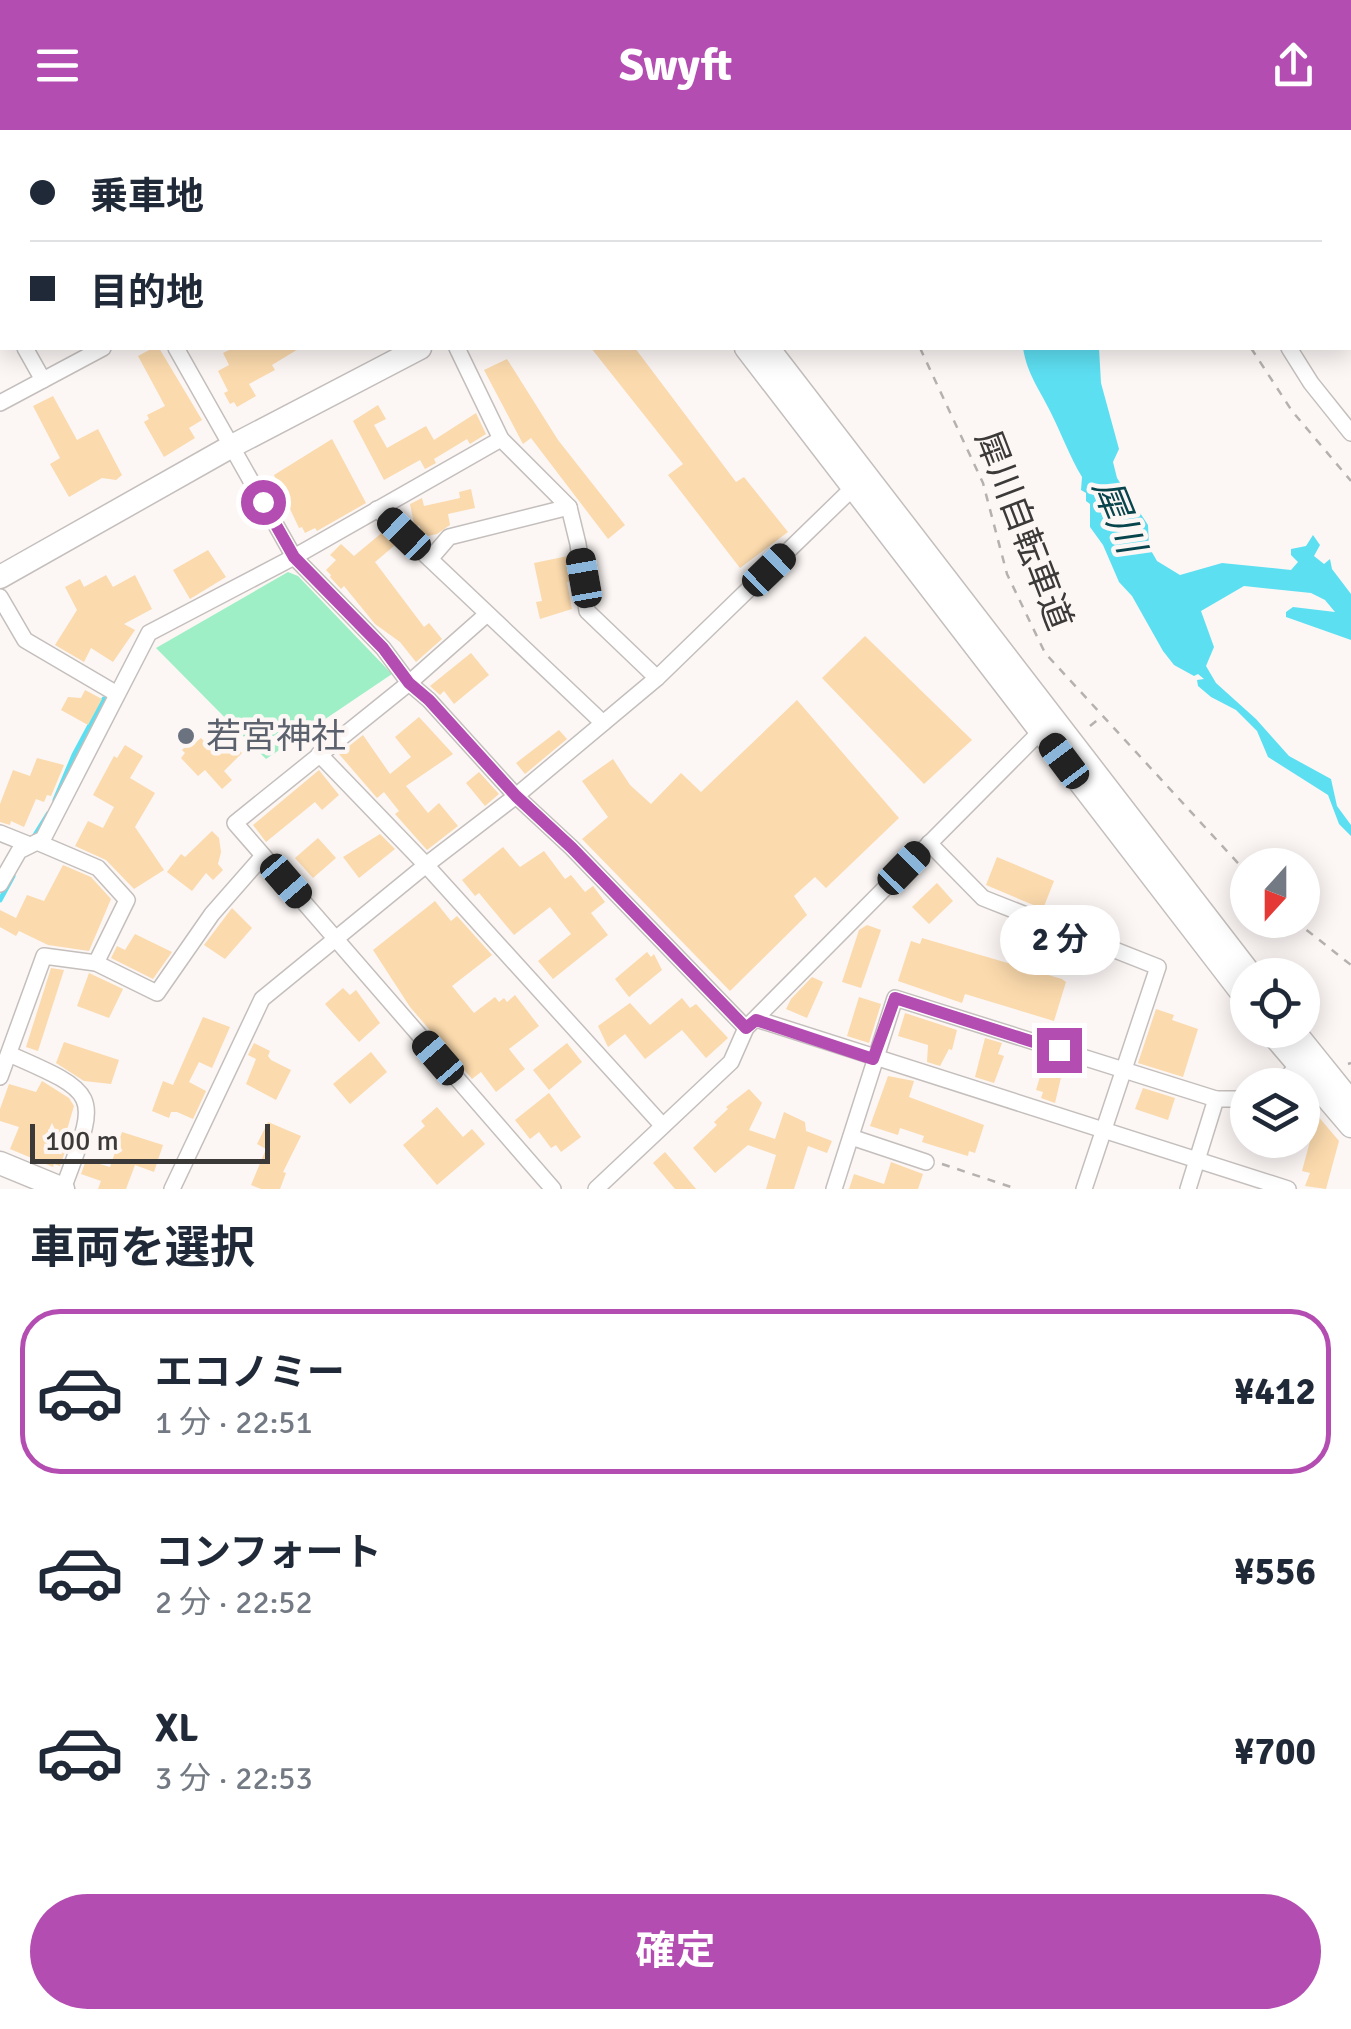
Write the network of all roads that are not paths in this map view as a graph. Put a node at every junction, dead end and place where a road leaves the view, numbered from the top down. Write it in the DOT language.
graph roads {
  1 [pos="26,350"];
  2 [pos="99,350"];
  3 [pos="177,350"];
  4 [pos="416,350"];
  5 [pos="458,350"];
  6 [pos="748,350"];
  7 [pos="769,350"];
  8 [pos="1290,350"];
  9 [pos="42,380"];
  10 [pos="0,403"];
  11 [pos="1351,433"];
  12 [pos="501,438"];
  13 [pos="232,446"];
  14 [pos="859,482"];
  15 [pos="569,507"];
  16 [pos="377,509"];
  17 [pos="294,557"];
  18 [pos="430,559"];
  19 [pos="0,577"];
  20 [pos="0,596"];
  21 [pos="488,614"];
  22 [pos="657,678"];
  23 [pos="409,683"];
  24 [pos="117,694"];
  25 [pos="602,724"];
  26 [pos="1046,725"];
  27 [pos="319,754"];
  28 [pos="516,796"];
  29 [pos="0,833"];
  30 [pos="929,842"];
  31 [pos="34,843"];
  32 [pos="263,856"];
  33 [pos="426,864"];
  34 [pos="0,884"];
  35 [pos="336,940"];
  36 [pos="1236,958"];
  37 [pos="96,963"];
  38 [pos="1230,976"];
  39 [pos="751,1024"];
  40 [pos="1290,1048"];
  41 [pos="1300,1048"];
  42 [pos="10,1054"];
  43 [pos="873,1059"];
  44 [pos="1305,1061"];
  45 [pos="1297,1068"];
  46 [pos="1124,1071"];
  47 [pos="0,1075"];
  48 [pos="1216,1099"];
  49 [pos="1230,1099"];
  50 [pos="1351,1102"];
  51 [pos="662,1126"];
  52 [pos="1351,1126"];
  53 [pos="1105,1130"];
  54 [pos="851,1136"];
  55 [pos="1198,1160"];
  56 [pos="926,1162"];
  57 [pos="0,1164"];
  58 [pos="63,1189"];
  59 [pos="172,1189"];
  60 [pos="553,1189"];
  61 [pos="596,1189"];
  62 [pos="834,1189"];
  63 [pos="1084,1189"];
  64 [pos="1188,1189"];
  65 [pos="1288,1189"];
  1 -- 9 [label="street"];
  2 -- 9 [label="street"];
  3 -- 13 [label="street"];
  4 -- 13 [label="street"];
  5 -- 12 [label="street"];
  6 -- 14 [label="street"];
  7 -- 14 [label="street"];
  8 -- 11 [label="street"];
  9 -- 10 [label="street"];
  12 -- 15 [label="street"];
  12 -- 16 [label="street"];
  13 -- 17 [label="street"];
  13 -- 19 [label="street"];
  14 -- 22 [label="street"];
  14 -- 26 [label="street"];
  15 -- 18 [label="street"];
  15 -- 22 [label="street"];
  16 -- 17 [label="street"];
  16 -- 18 [label="street"];
  17 -- 23 [label="street"];
  17 -- 24 [label="street"];
  18 -- 21 [label="street"];
  20 -- 24 [label="street"];
  21 -- 23 [label="street"];
  21 -- 25 [label="street"];
  22 -- 25 [label="street"];
  23 -- 27 [label="street"];
  23 -- 28 [label="street"];
  24 -- 31 [label="street"];
  25 -- 28 [label="street"];
  26 -- 30 [label="street"];
  26 -- 36 [label="street"];
  26 -- 38 [label="street"];
  27 -- 32 [label="street"];
  27 -- 33 [label="street"];
  28 -- 33 [label="street"];
  28 -- 39 [label="street"];
  29 -- 31 [label="street"];
  30 -- 39 [label="street"];
  30 -- 46 [label="street"];
  31 -- 34 [label="street"];
  31 -- 37 [label="street"];
  32 -- 35 [label="street"];
  32 -- 37 [label="street"];
  33 -- 35 [label="street"];
  33 -- 51 [label="street"];
  35 -- 59 [label="street"];
  35 -- 60 [label="street"];
  37 -- 42 [label="street"];
  39 -- 43 [label="street"];
  39 -- 51 [label="street"];
  40 -- 44 [label="street"];
  41 -- 44 [label="street"];
  42 -- 47 [label="street"];
  42 -- 58 [label="street"];
  43 -- 46 [label="street"];
  43 -- 53 [label="street"];
  43 -- 54 [label="street"];
  44 -- 45 [label="street"];
  44 -- 50 [label="street"];
  44 -- 52 [label="street"];
  46 -- 48 [label="street"];
  46 -- 53 [label="street"];
  48 -- 49 [label="street"];
  48 -- 55 [label="street"];
  51 -- 61 [label="street"];
  53 -- 55 [label="street"];
  53 -- 63 [label="street"];
  54 -- 56 [label="street"];
  54 -- 62 [label="street"];
  55 -- 64 [label="street"];
  55 -- 65 [label="street"];
  57 -- 58 [label="street"];
}
